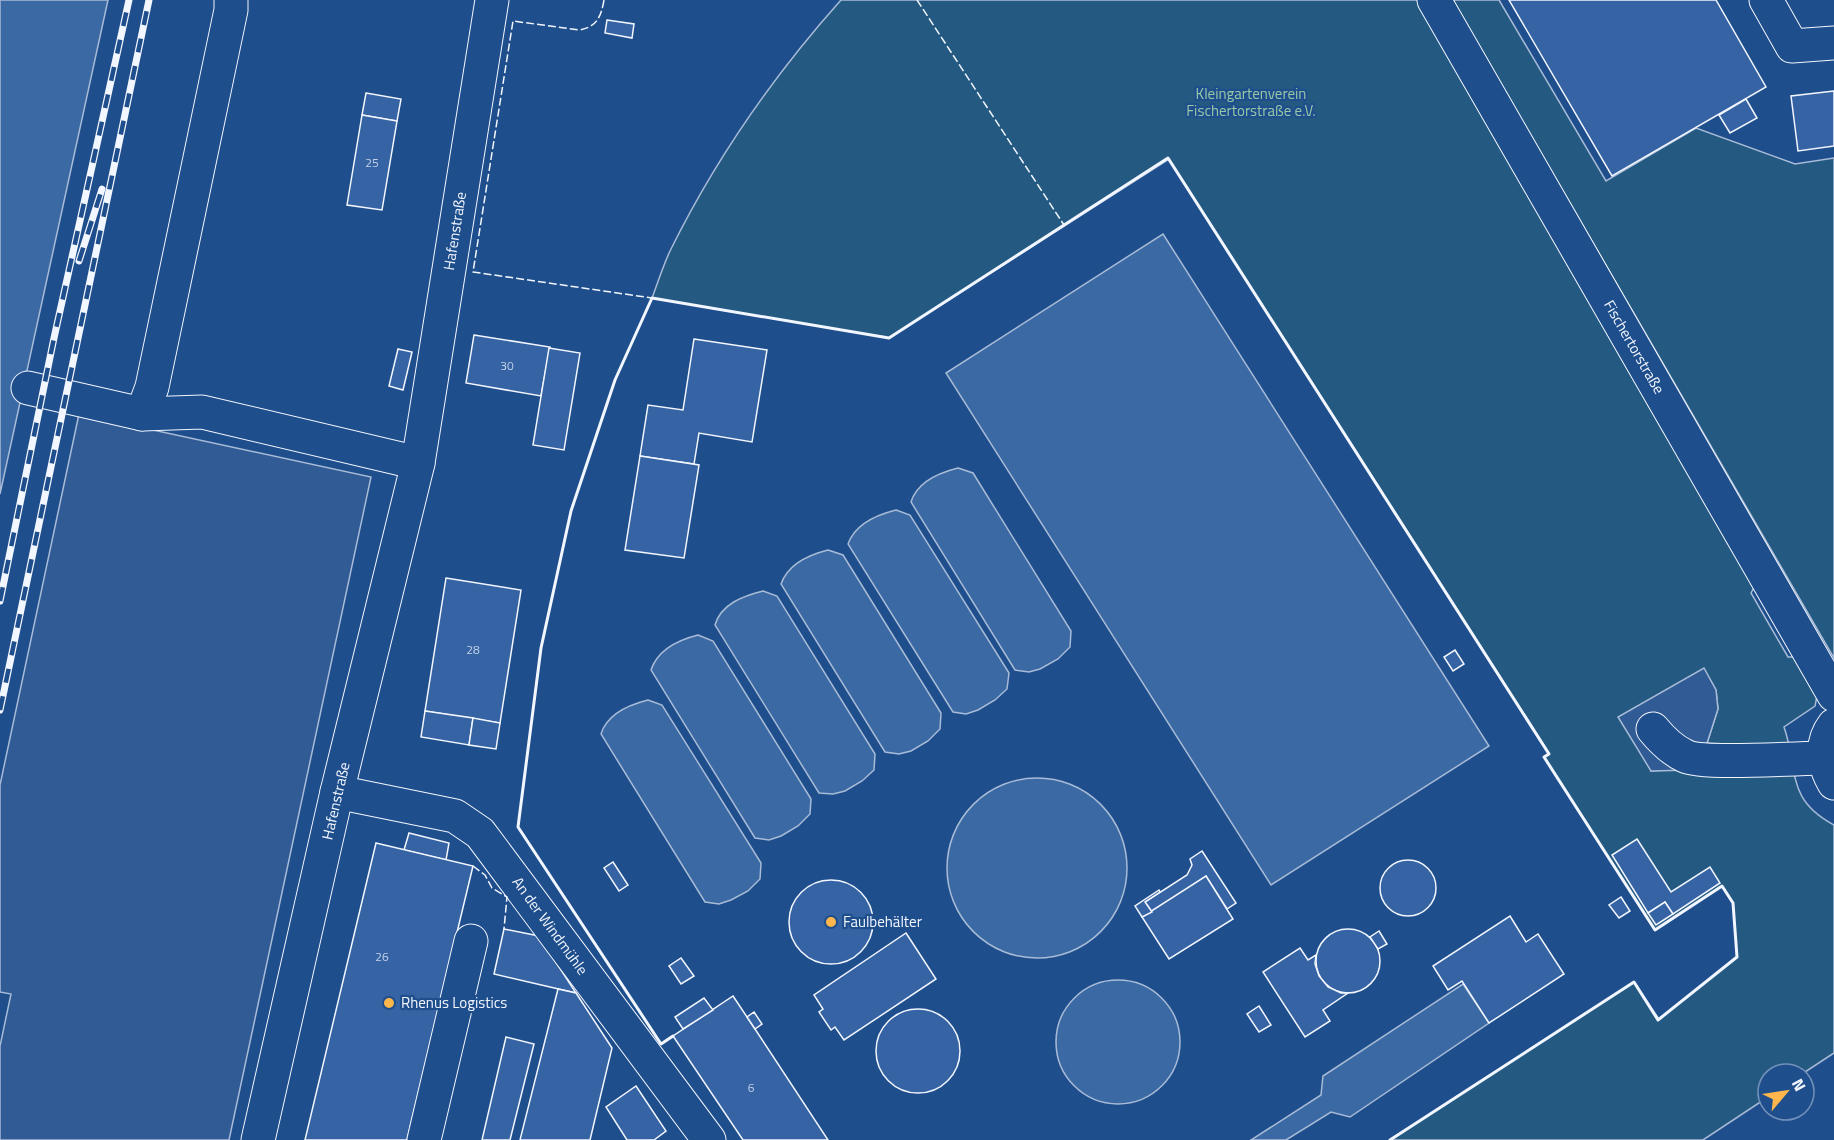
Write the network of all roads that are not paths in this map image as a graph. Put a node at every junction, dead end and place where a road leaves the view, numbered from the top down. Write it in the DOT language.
graph roads {
  1 [pos="231,0"];
  2 [pos="492,0"];
  3 [pos="1434,0"];
  4 [pos="1766,0"];
  5 [pos="1834,43"];
  6 [pos="28,388"];
  7 [pos="142,414"];
  8 [pos="418,463"];
  9 [pos="1834,695"];
  10 [pos="1834,725"];
  11 [pos="1653,729"];
  12 [pos="1829,770"];
  13 [pos="337,792"];
  14 [pos="471,941"];
  15 [pos="258,1140"];
  16 [pos="424,1140"];
  17 [pos="709,1140"];
  1 -- 7 [label="street"];
  2 -- 8 [label="street, Hafenstraße"];
  3 -- 9 [label="street, Fischertorstraße"];
  4 -- 5 [label="street"];
  6 -- 7 [label="street"];
  7 -- 8 [label="street"];
  8 -- 13 [label="street, Hafenstraße"];
  10 -- 12 [label="street"];
  11 -- 12 [label="street"];
  13 -- 15 [label="street, Hafenstraße"];
  13 -- 17 [label="street, An der Windmühle"];
  14 -- 16 [label="street"];
}
